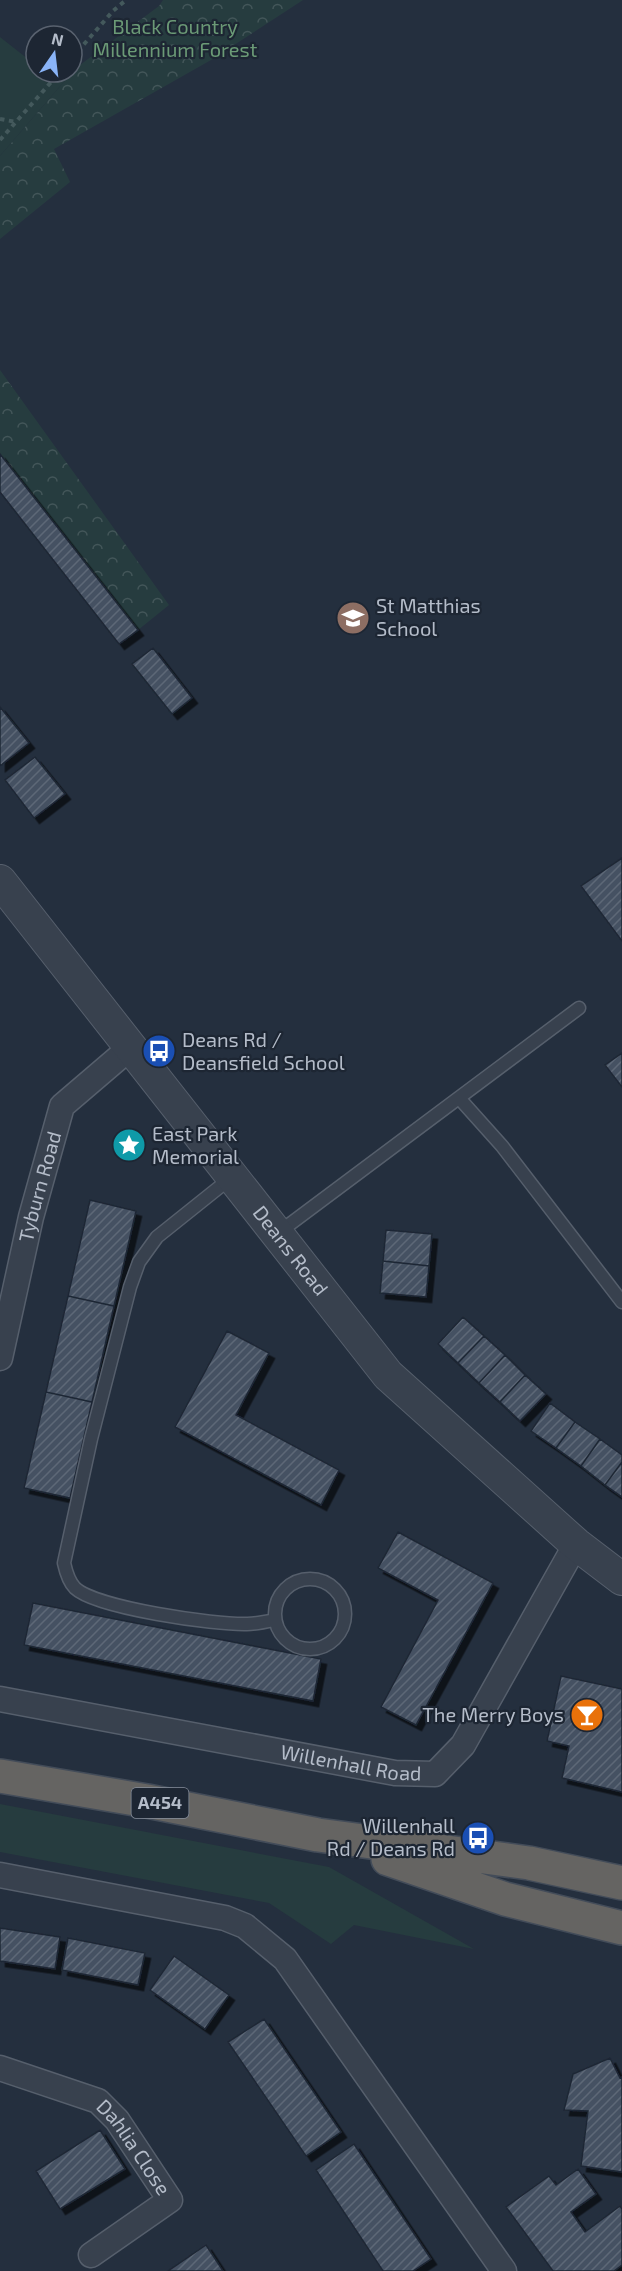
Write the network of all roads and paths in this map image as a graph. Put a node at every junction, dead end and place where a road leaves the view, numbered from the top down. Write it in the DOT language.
graph roads {
  1 [pos="126,0"];
  2 [pos="84,44"];
  3 [pos="49,84"];
  4 [pos="0,119"];
  5 [pos="16,122"];
  6 [pos="0,141"];
  7 [pos="0,881"];
  8 [pos="579,1008"];
  9 [pos="131,1047"];
  10 [pos="459,1098"];
  11 [pos="232,1176"];
  12 [pos="277,1234"];
  13 [pos="622,1302"];
  14 [pos="1,1351"];
  15 [pos="576,1544"];
  16 [pos="622,1579"];
  17 [pos="274,1620"];
  18 [pos="0,1699"];
  19 [pos="0,1776"];
  20 [pos="318,1835"];
  21 [pos="0,1875"];
  22 [pos="622,1883"];
  23 [pos="622,1928"];
  24 [pos="0,2068"];
  25 [pos="91,2255"];
  26 [pos="504,2271"];
  1 -- 2 [label="path"];
  3 -- 5 [label="path"];
  4 -- 5 [label="path"];
  5 -- 6 [label="path"];
  7 -- 9 [label="street, Deans Road"];
  8 -- 10 [label="lane"];
  9 -- 11 [label="street, Deans Road"];
  9 -- 14 [label="street, Tyburn Road"];
  10 -- 12 [label="lane"];
  10 -- 13 [label="lane"];
  11 -- 12 [label="street, Deans Road"];
  11 -- 17 [label="lane"];
  12 -- 15 [label="street, Deans Road"];
  15 -- 16 [label="street, Deans Road"];
  15 -- 18 [label="street, Willenhall Road"];
  17 -- 17 [label="lane"];
  19 -- 20 [label="highway, A454"];
  20 -- 22 [label="highway, A454"];
  20 -- 23 [label="highway, A454"];
  21 -- 26 [label="street"];
  24 -- 25 [label="street, Dahlia Close"];
}
